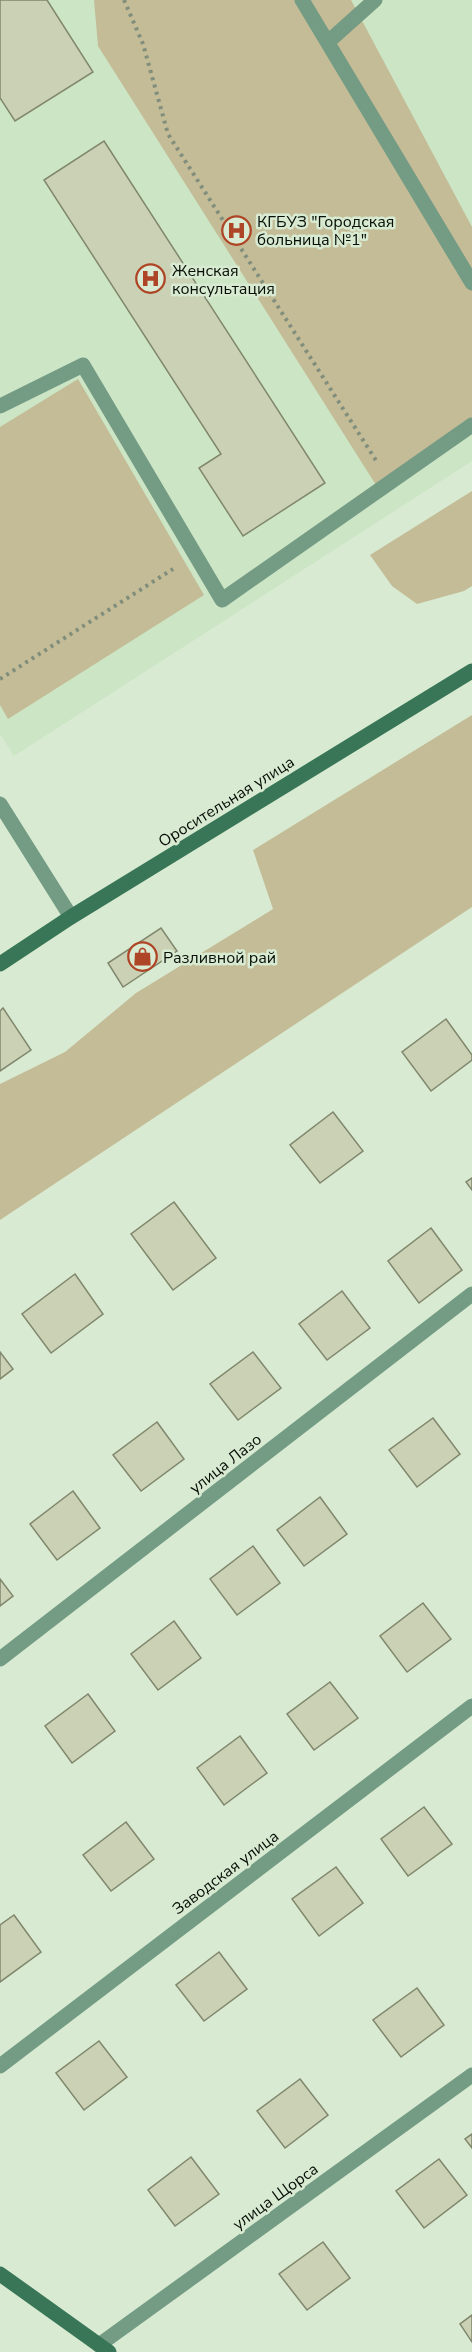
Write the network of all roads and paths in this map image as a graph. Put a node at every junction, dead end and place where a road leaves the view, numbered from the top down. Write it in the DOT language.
graph roads {
  1 [pos="124,0"];
  2 [pos="302,0"];
  3 [pos="375,0"];
  4 [pos="328,42"];
  5 [pos="472,283"];
  6 [pos="0,406"];
  7 [pos="472,425"];
  8 [pos="390,483"];
  9 [pos="196,555"];
  10 [pos="472,671"];
  11 [pos="0,679"];
  12 [pos="0,804"];
  13 [pos="71,917"];
  14 [pos="0,964"];
  15 [pos="472,1294"];
  16 [pos="0,1659"];
  17 [pos="472,1706"];
  18 [pos="0,2066"];
  19 [pos="472,2075"];
  20 [pos="0,2274"];
  21 [pos="104,2348"];
  1 -- 8 [label="path"];
  2 -- 4 [label="street"];
  3 -- 4 [label="street"];
  4 -- 5 [label="street"];
  6 -- 9 [label="street"];
  7 -- 8 [label="street"];
  8 -- 9 [label="street"];
  9 -- 11 [label="path"];
  10 -- 13 [label="main road, Оросительная улица"];
  12 -- 13 [label="street"];
  13 -- 14 [label="main road, Оросительная улица"];
  15 -- 16 [label="street, улица Лазо"];
  17 -- 18 [label="street, Заводская улица"];
  19 -- 21 [label="street, улица Щорса"];
  20 -- 21 [label="main road"];
}
